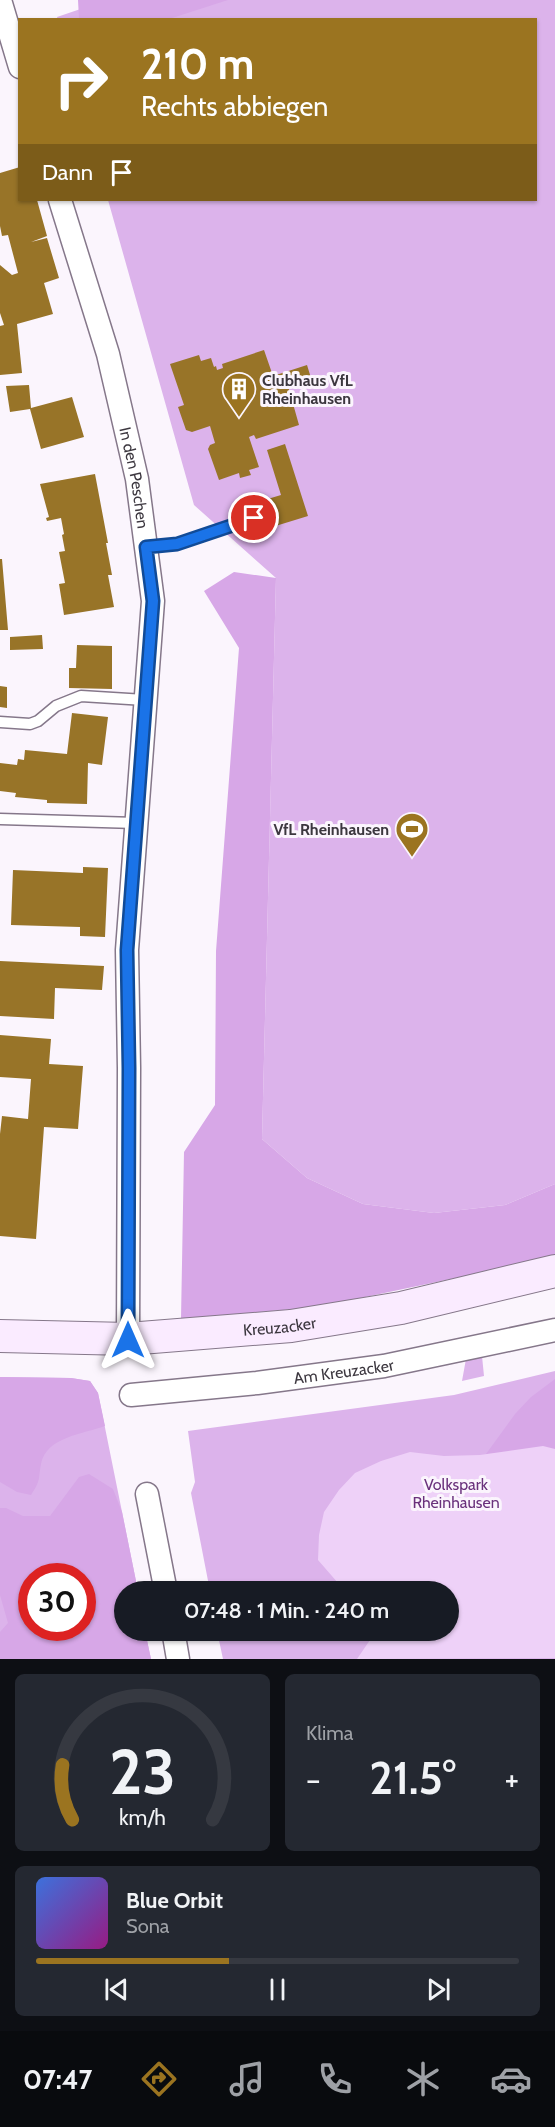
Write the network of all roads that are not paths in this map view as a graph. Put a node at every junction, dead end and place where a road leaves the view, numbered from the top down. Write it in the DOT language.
graph roads {
  1 [pos="0,0"];
  2 [pos="5,35"];
  3 [pos="18,63"];
  4 [pos="60,201"];
  5 [pos="254,518"];
  6 [pos="146,547"];
  7 [pos="145,700"];
  8 [pos="0,722"];
  9 [pos="0,819"];
  10 [pos="136,823"];
  11 [pos="555,1271"];
  12 [pos="555,1330"];
  13 [pos="0,1336"];
  14 [pos="128,1340"];
  15 [pos="131,1395"];
  16 [pos="147,1494"];
  17 [pos="164,1581"];
  18 [pos="175,1641"];
  19 [pos="178,1659"];
  1 -- 2 [label="street"];
  2 -- 3 [label="street"];
  4 -- 6 [label="street, In den Peschen"];
  5 -- 6 [label="lane"];
  6 -- 7 [label="street, In den Peschen"];
  7 -- 8 [label="lane"];
  7 -- 10 [label="street, In den Peschen"];
  9 -- 10 [label="lane"];
  10 -- 14 [label="street, In den Peschen"];
  11 -- 14 [label="street, Kreuzacker"];
  12 -- 15 [label="street, Am Kreuzacker"];
  13 -- 14 [label="street, Kreuzacker"];
  16 -- 17 [label="street"];
  18 -- 19 [label="street"];
}
